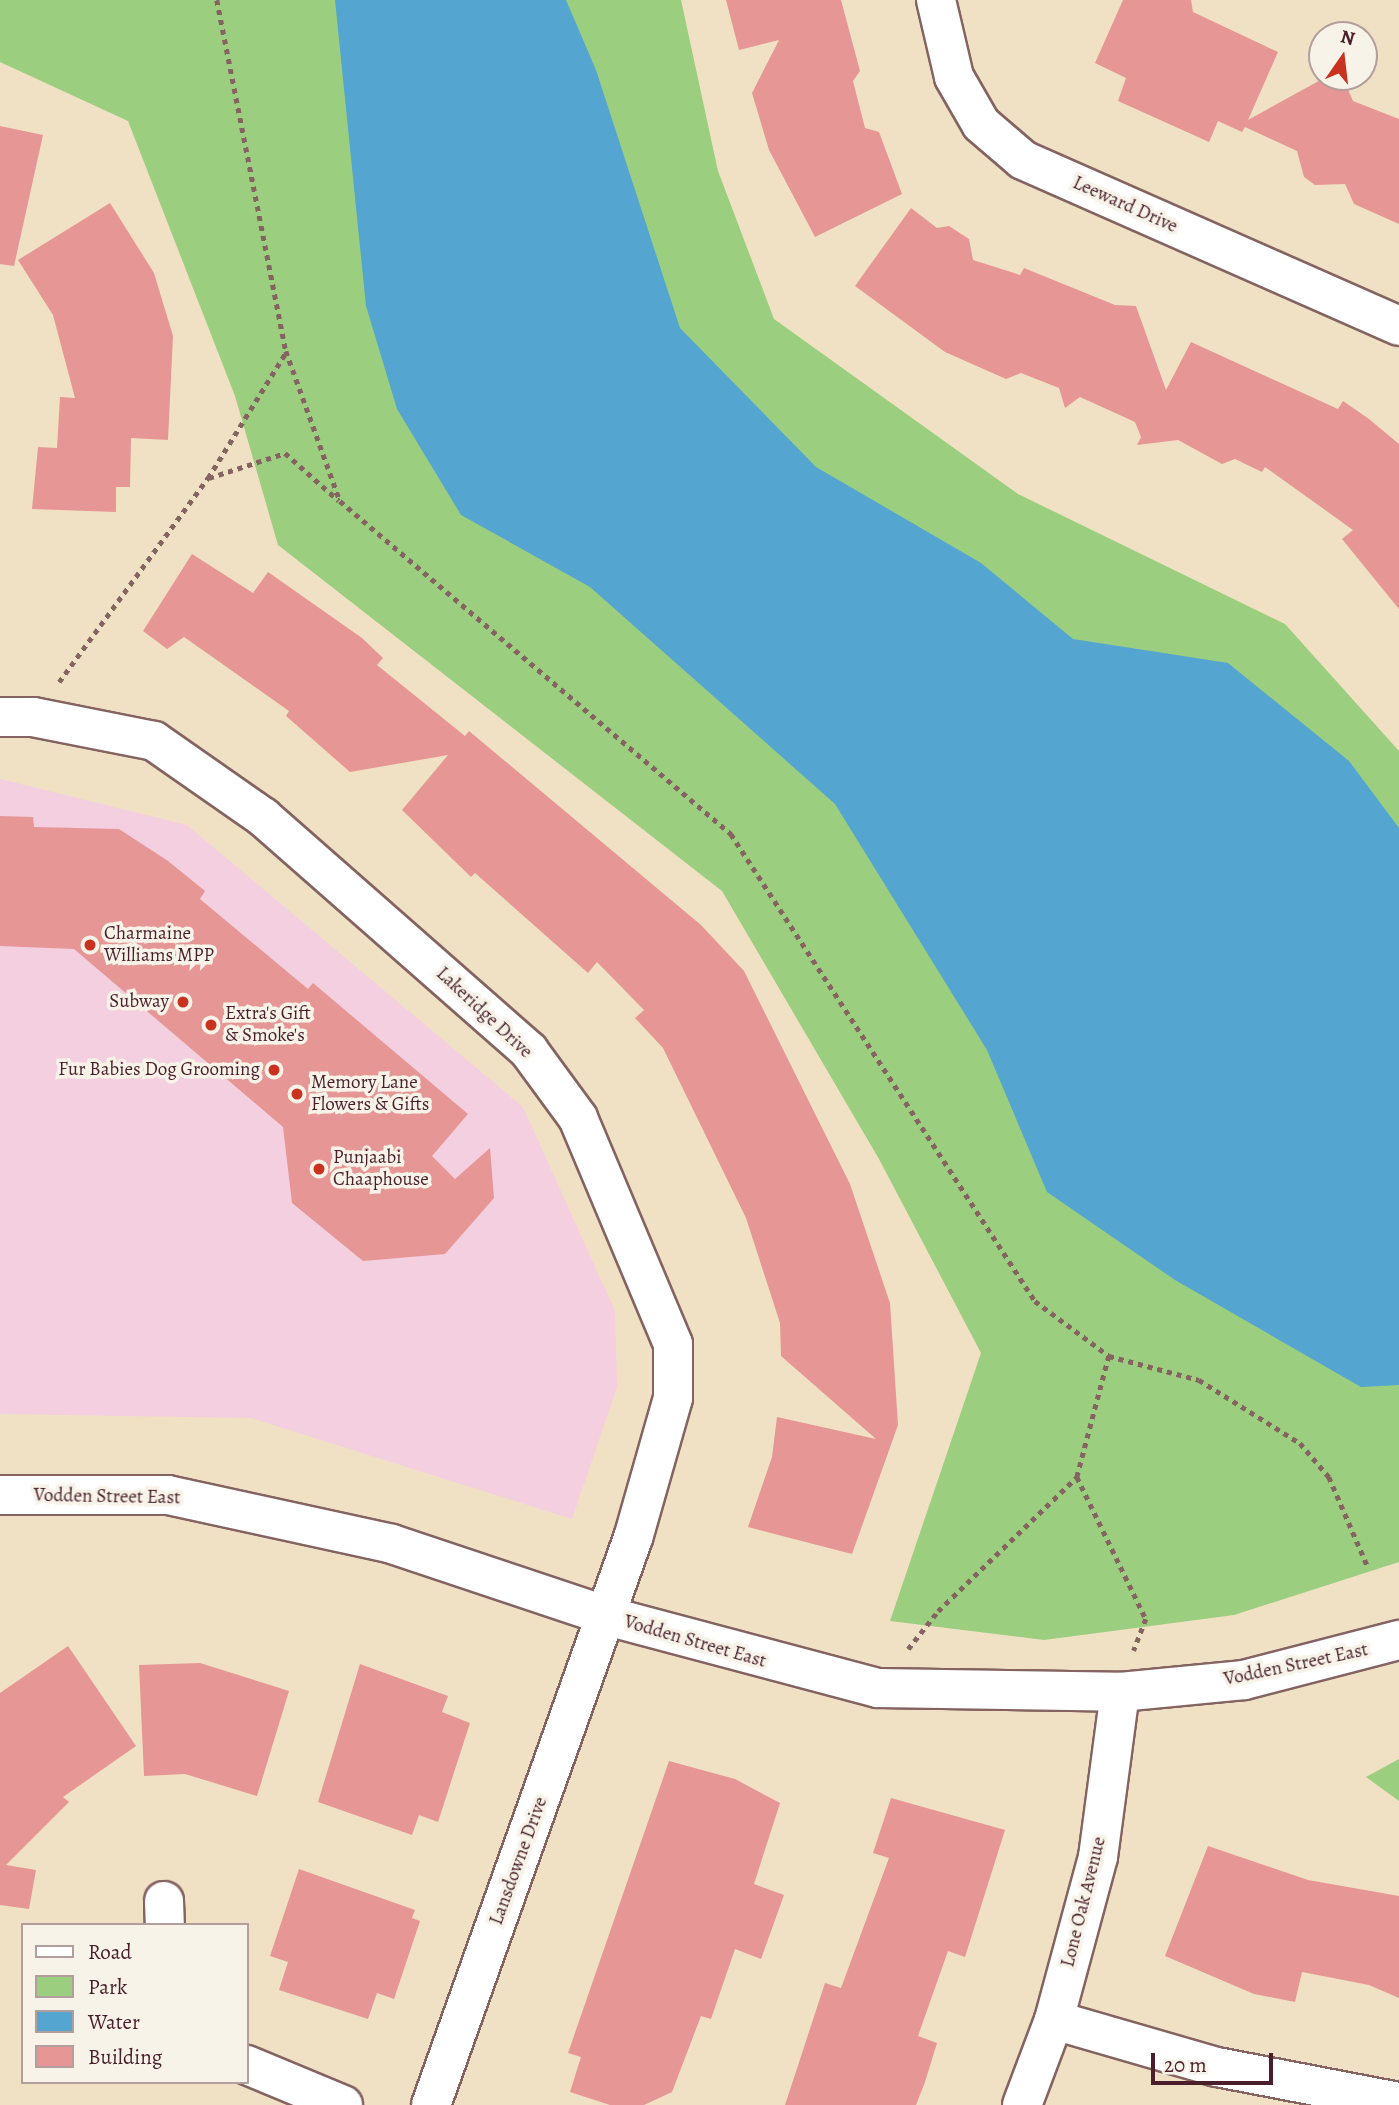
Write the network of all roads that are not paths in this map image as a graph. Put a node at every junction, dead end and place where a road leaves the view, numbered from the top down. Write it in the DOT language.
graph roads {
  1 [pos="936,0"];
  2 [pos="1399,326"];
  3 [pos="17,717"];
  4 [pos="0,1496"];
  5 [pos="607,1616"];
  6 [pos="1399,1640"];
  7 [pos="1120,1692"];
  8 [pos="1054,2020"];
  9 [pos="248,2065"];
  10 [pos="1399,2102"];
  11 [pos="343,2105"];
  12 [pos="432,2105"];
  13 [pos="1022,2105"];
  1 -- 2 [label="street, Leeward Drive"];
  3 -- 5 [label="street, Lakeridge Drive"];
  4 -- 5 [label="street, Vodden Street East"];
  5 -- 7 [label="street, Vodden Street East"];
  5 -- 12 [label="street, Lansdowne Drive"];
  6 -- 7 [label="street, Vodden Street East"];
  7 -- 8 [label="street, Lone Oak Avenue"];
  8 -- 10 [label="street"];
  8 -- 13 [label="street, Lone Oak Avenue"];
  9 -- 11 [label="street"];
}
